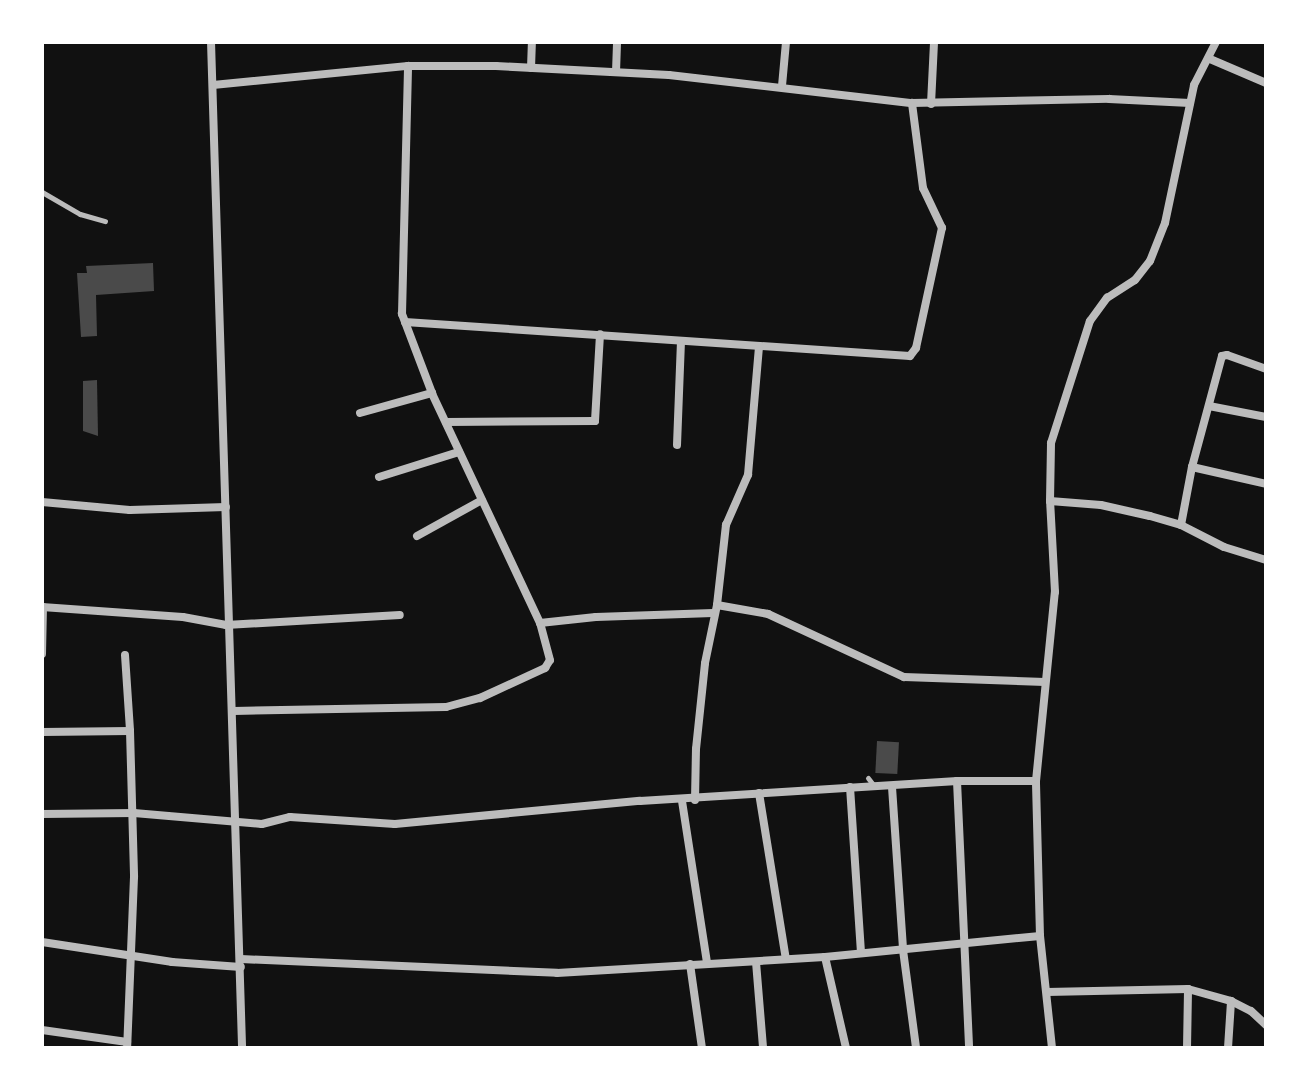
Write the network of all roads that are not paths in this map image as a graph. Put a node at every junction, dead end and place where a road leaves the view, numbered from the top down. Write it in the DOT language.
graph roads {
  1 [pos="211,42"];
  2 [pos="532,42"];
  3 [pos="617,42"];
  4 [pos="786,42"];
  5 [pos="934,42"];
  6 [pos="1216,42"];
  7 [pos="1210,59"];
  8 [pos="408,66"];
  9 [pos="531,68"];
  10 [pos="616,72"];
  11 [pos="1266,83"];
  12 [pos="213,85"];
  13 [pos="782,86"];
  14 [pos="912,103"];
  15 [pos="1190,103"];
  16 [pos="931,104"];
  17 [pos="42,192"];
  18 [pos="105,221"];
  19 [pos="405,322"];
  20 [pos="600,334"];
  21 [pos="681,341"];
  22 [pos="759,346"];
  23 [pos="1266,369"];
  24 [pos="432,393"];
  25 [pos="1209,406"];
  26 [pos="360,413"];
  27 [pos="1266,417"];
  28 [pos="446,422"];
  29 [pos="677,445"];
  30 [pos="459,452"];
  31 [pos="1192,467"];
  32 [pos="379,477"];
  33 [pos="1266,484"];
  34 [pos="482,500"];
  35 [pos="1050,501"];
  36 [pos="42,502"];
  37 [pos="226,507"];
  38 [pos="1181,525"];
  39 [pos="417,536"];
  40 [pos="1266,560"];
  41 [pos="43,607"];
  42 [pos="715,609"];
  43 [pos="400,615"];
  44 [pos="540,623"];
  45 [pos="226,625"];
  46 [pos="42,654"];
  47 [pos="125,655"];
  48 [pos="1045,682"];
  49 [pos="234,711"];
  50 [pos="130,731"];
  51 [pos="42,732"];
  52 [pos="868,778"];
  53 [pos="957,781"];
  54 [pos="1036,781"];
  55 [pos="850,787"];
  56 [pos="892,787"];
  57 [pos="876,788"];
  58 [pos="759,793"];
  59 [pos="695,800"];
  60 [pos="682,801"];
  61 [pos="134,813"];
  62 [pos="42,814"];
  63 [pos="235,821"];
  64 [pos="1040,936"];
  65 [pos="42,942"];
  66 [pos="966,944"];
  67 [pos="903,950"];
  68 [pos="861,952"];
  69 [pos="131,957"];
  70 [pos="825,957"];
  71 [pos="786,959"];
  72 [pos="707,962"];
  73 [pos="756,962"];
  74 [pos="241,963"];
  75 [pos="690,964"];
  76 [pos="1188,989"];
  77 [pos="1047,992"];
  78 [pos="1231,1001"];
  79 [pos="1266,1025"];
  80 [pos="42,1030"];
  81 [pos="127,1045"];
  82 [pos="242,1048"];
  83 [pos="702,1048"];
  84 [pos="763,1048"];
  85 [pos="846,1048"];
  86 [pos="916,1048"];
  87 [pos="969,1048"];
  88 [pos="1052,1048"];
  89 [pos="1187,1048"];
  90 [pos="1228,1048"];
  1 -- 12 [label="street"];
  2 -- 9 [label="street"];
  3 -- 10 [label="street"];
  4 -- 13 [label="street"];
  5 -- 16 [label="street"];
  6 -- 7 [label="street"];
  7 -- 11 [label="street"];
  7 -- 15 [label="street"];
  8 -- 9 [label="street"];
  8 -- 12 [label="street"];
  8 -- 19 [label="street"];
  9 -- 10 [label="street"];
  10 -- 13 [label="street"];
  12 -- 37 [label="street"];
  13 -- 14 [label="street"];
  14 -- 16 [label="street"];
  14 -- 22 [label="street"];
  15 -- 16 [label="street"];
  15 -- 35 [label="street"];
  17 -- 18 [label="lane"];
  19 -- 20 [label="street"];
  19 -- 24 [label="street"];
  20 -- 21 [label="street"];
  20 -- 28 [label="street"];
  21 -- 22 [label="street"];
  21 -- 29 [label="street"];
  22 -- 42 [label="street"];
  23 -- 25 [label="street"];
  24 -- 26 [label="street"];
  24 -- 28 [label="street"];
  25 -- 27 [label="street"];
  25 -- 31 [label="street"];
  28 -- 30 [label="street"];
  30 -- 32 [label="street"];
  30 -- 34 [label="street"];
  31 -- 33 [label="street"];
  31 -- 38 [label="street"];
  34 -- 39 [label="street"];
  34 -- 44 [label="street"];
  35 -- 38 [label="street"];
  35 -- 48 [label="street"];
  36 -- 37 [label="street"];
  37 -- 45 [label="street"];
  38 -- 40 [label="street"];
  41 -- 45 [label="street"];
  41 -- 46 [label="street"];
  42 -- 44 [label="street"];
  42 -- 48 [label="street"];
  42 -- 59 [label="street"];
  43 -- 45 [label="street"];
  44 -- 49 [label="street"];
  45 -- 49 [label="street"];
  47 -- 50 [label="street"];
  48 -- 54 [label="street"];
  49 -- 63 [label="street"];
  50 -- 51 [label="street"];
  50 -- 61 [label="street"];
  52 -- 57 [label="lane"];
  53 -- 54 [label="street"];
  53 -- 56 [label="street"];
  53 -- 66 [label="street"];
  54 -- 64 [label="street"];
  55 -- 57 [label="street"];
  55 -- 58 [label="street"];
  55 -- 68 [label="street"];
  56 -- 57 [label="street"];
  56 -- 67 [label="street"];
  58 -- 59 [label="street"];
  58 -- 71 [label="street"];
  59 -- 60 [label="street"];
  60 -- 63 [label="street"];
  60 -- 72 [label="street"];
  61 -- 62 [label="street"];
  61 -- 63 [label="street"];
  61 -- 69 [label="street"];
  63 -- 74 [label="street"];
  64 -- 66 [label="street"];
  64 -- 77 [label="street"];
  65 -- 69 [label="street"];
  66 -- 67 [label="street"];
  66 -- 87 [label="street"];
  67 -- 68 [label="street"];
  67 -- 86 [label="street"];
  68 -- 70 [label="street"];
  69 -- 74 [label="street"];
  69 -- 81 [label="street"];
  70 -- 71 [label="street"];
  70 -- 85 [label="street"];
  71 -- 73 [label="street"];
  72 -- 73 [label="street"];
  72 -- 75 [label="street"];
  73 -- 84 [label="street"];
  74 -- 75 [label="street"];
  74 -- 82 [label="street"];
  75 -- 83 [label="street"];
  76 -- 77 [label="street"];
  76 -- 78 [label="street"];
  76 -- 89 [label="street"];
  77 -- 88 [label="street"];
  78 -- 79 [label="street"];
  78 -- 90 [label="street"];
  80 -- 81 [label="street"];
}
